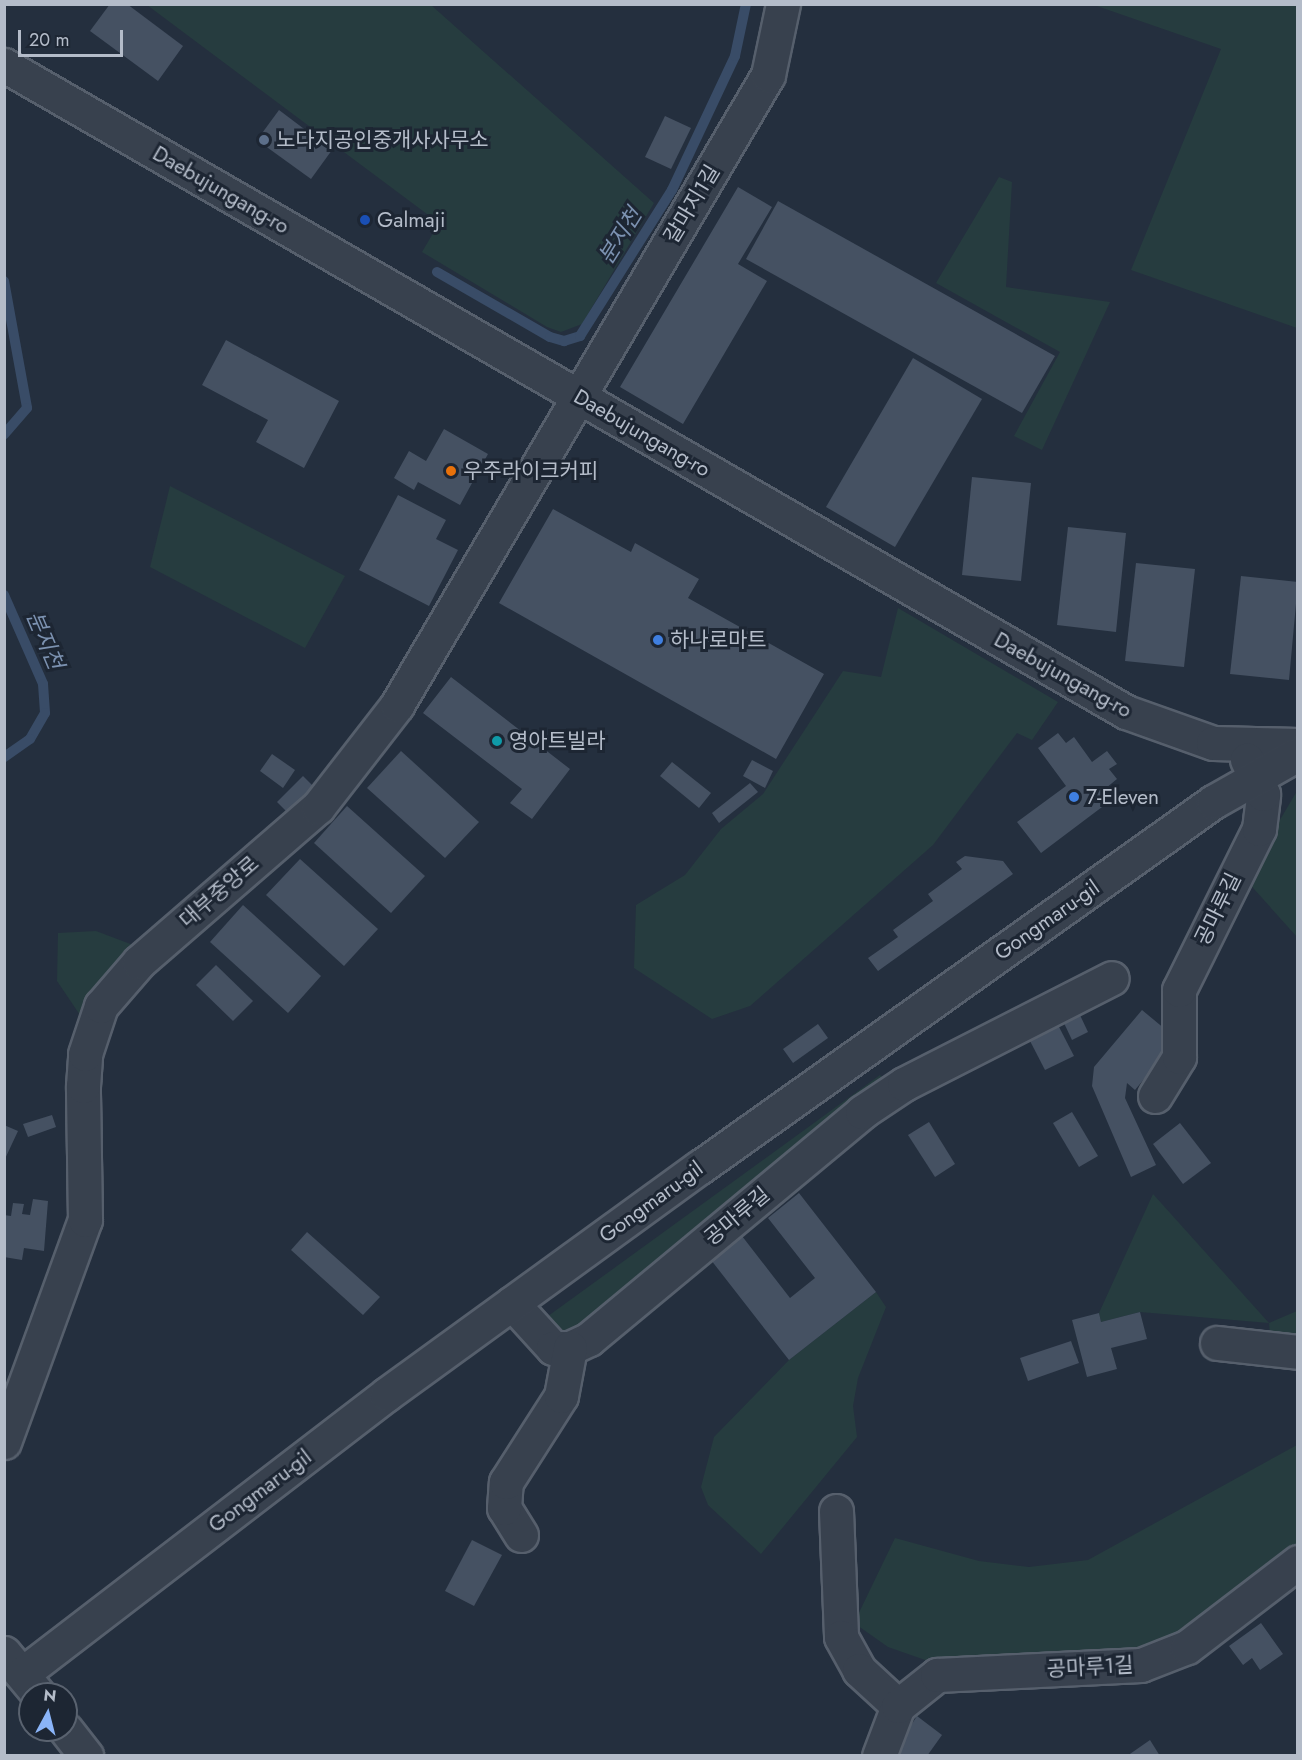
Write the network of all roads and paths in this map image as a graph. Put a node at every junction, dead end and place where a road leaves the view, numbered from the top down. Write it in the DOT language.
graph roads {
  1 [pos="783,4"];
  2 [pos="6,70"];
  3 [pos="579,395"];
  4 [pos="1213,743"];
  5 [pos="1298,744"];
  6 [pos="1298,754"];
  7 [pos="1259,776"];
  8 [pos="1213,802"];
  9 [pos="1112,978"];
  10 [pos="876,1042"];
  11 [pos="904,1084"];
  12 [pos="1155,1096"];
  13 [pos="512,1303"];
  14 [pos="1217,1343"];
  15 [pos="570,1348"];
  16 [pos="1298,1352"];
  17 [pos="4,1442"];
  18 [pos="836,1511"];
  19 [pos="521,1535"];
  20 [pos="1298,1562"];
  21 [pos="21,1674"];
  22 [pos="898,1706"];
  23 [pos="76,1742"];
  24 [pos="86,1755"];
  25 [pos="879,1755"];
  1 -- 3 [label="street, 갈마지1길"];
  2 -- 3 [label="street, Daebujungang-ro"];
  3 -- 4 [label="street, Daebujungang-ro"];
  3 -- 17 [label="street, 대부중앙로"];
  4 -- 5 [label="street, Daebujungang-ro"];
  4 -- 7 [label="street"];
  4 -- 8 [label="street"];
  6 -- 7 [label="street, Gongmaru-gil"];
  7 -- 8 [label="street, Gongmaru-gil"];
  7 -- 12 [label="street, 공마루길"];
  8 -- 10 [label="street, Gongmaru-gil"];
  9 -- 11 [label="street, 공마루길"];
  10 -- 11 [label="street"];
  10 -- 13 [label="street, Gongmaru-gil"];
  11 -- 15 [label="street, 공마루길"];
  13 -- 15 [label="street"];
  13 -- 21 [label="street, Gongmaru-gil"];
  14 -- 16 [label="street"];
  15 -- 19 [label="street"];
  18 -- 22 [label="street"];
  20 -- 22 [label="street, 공마루1길"];
  22 -- 25 [label="street, 공마루1길"];
  23 -- 24 [label="street"];
}
